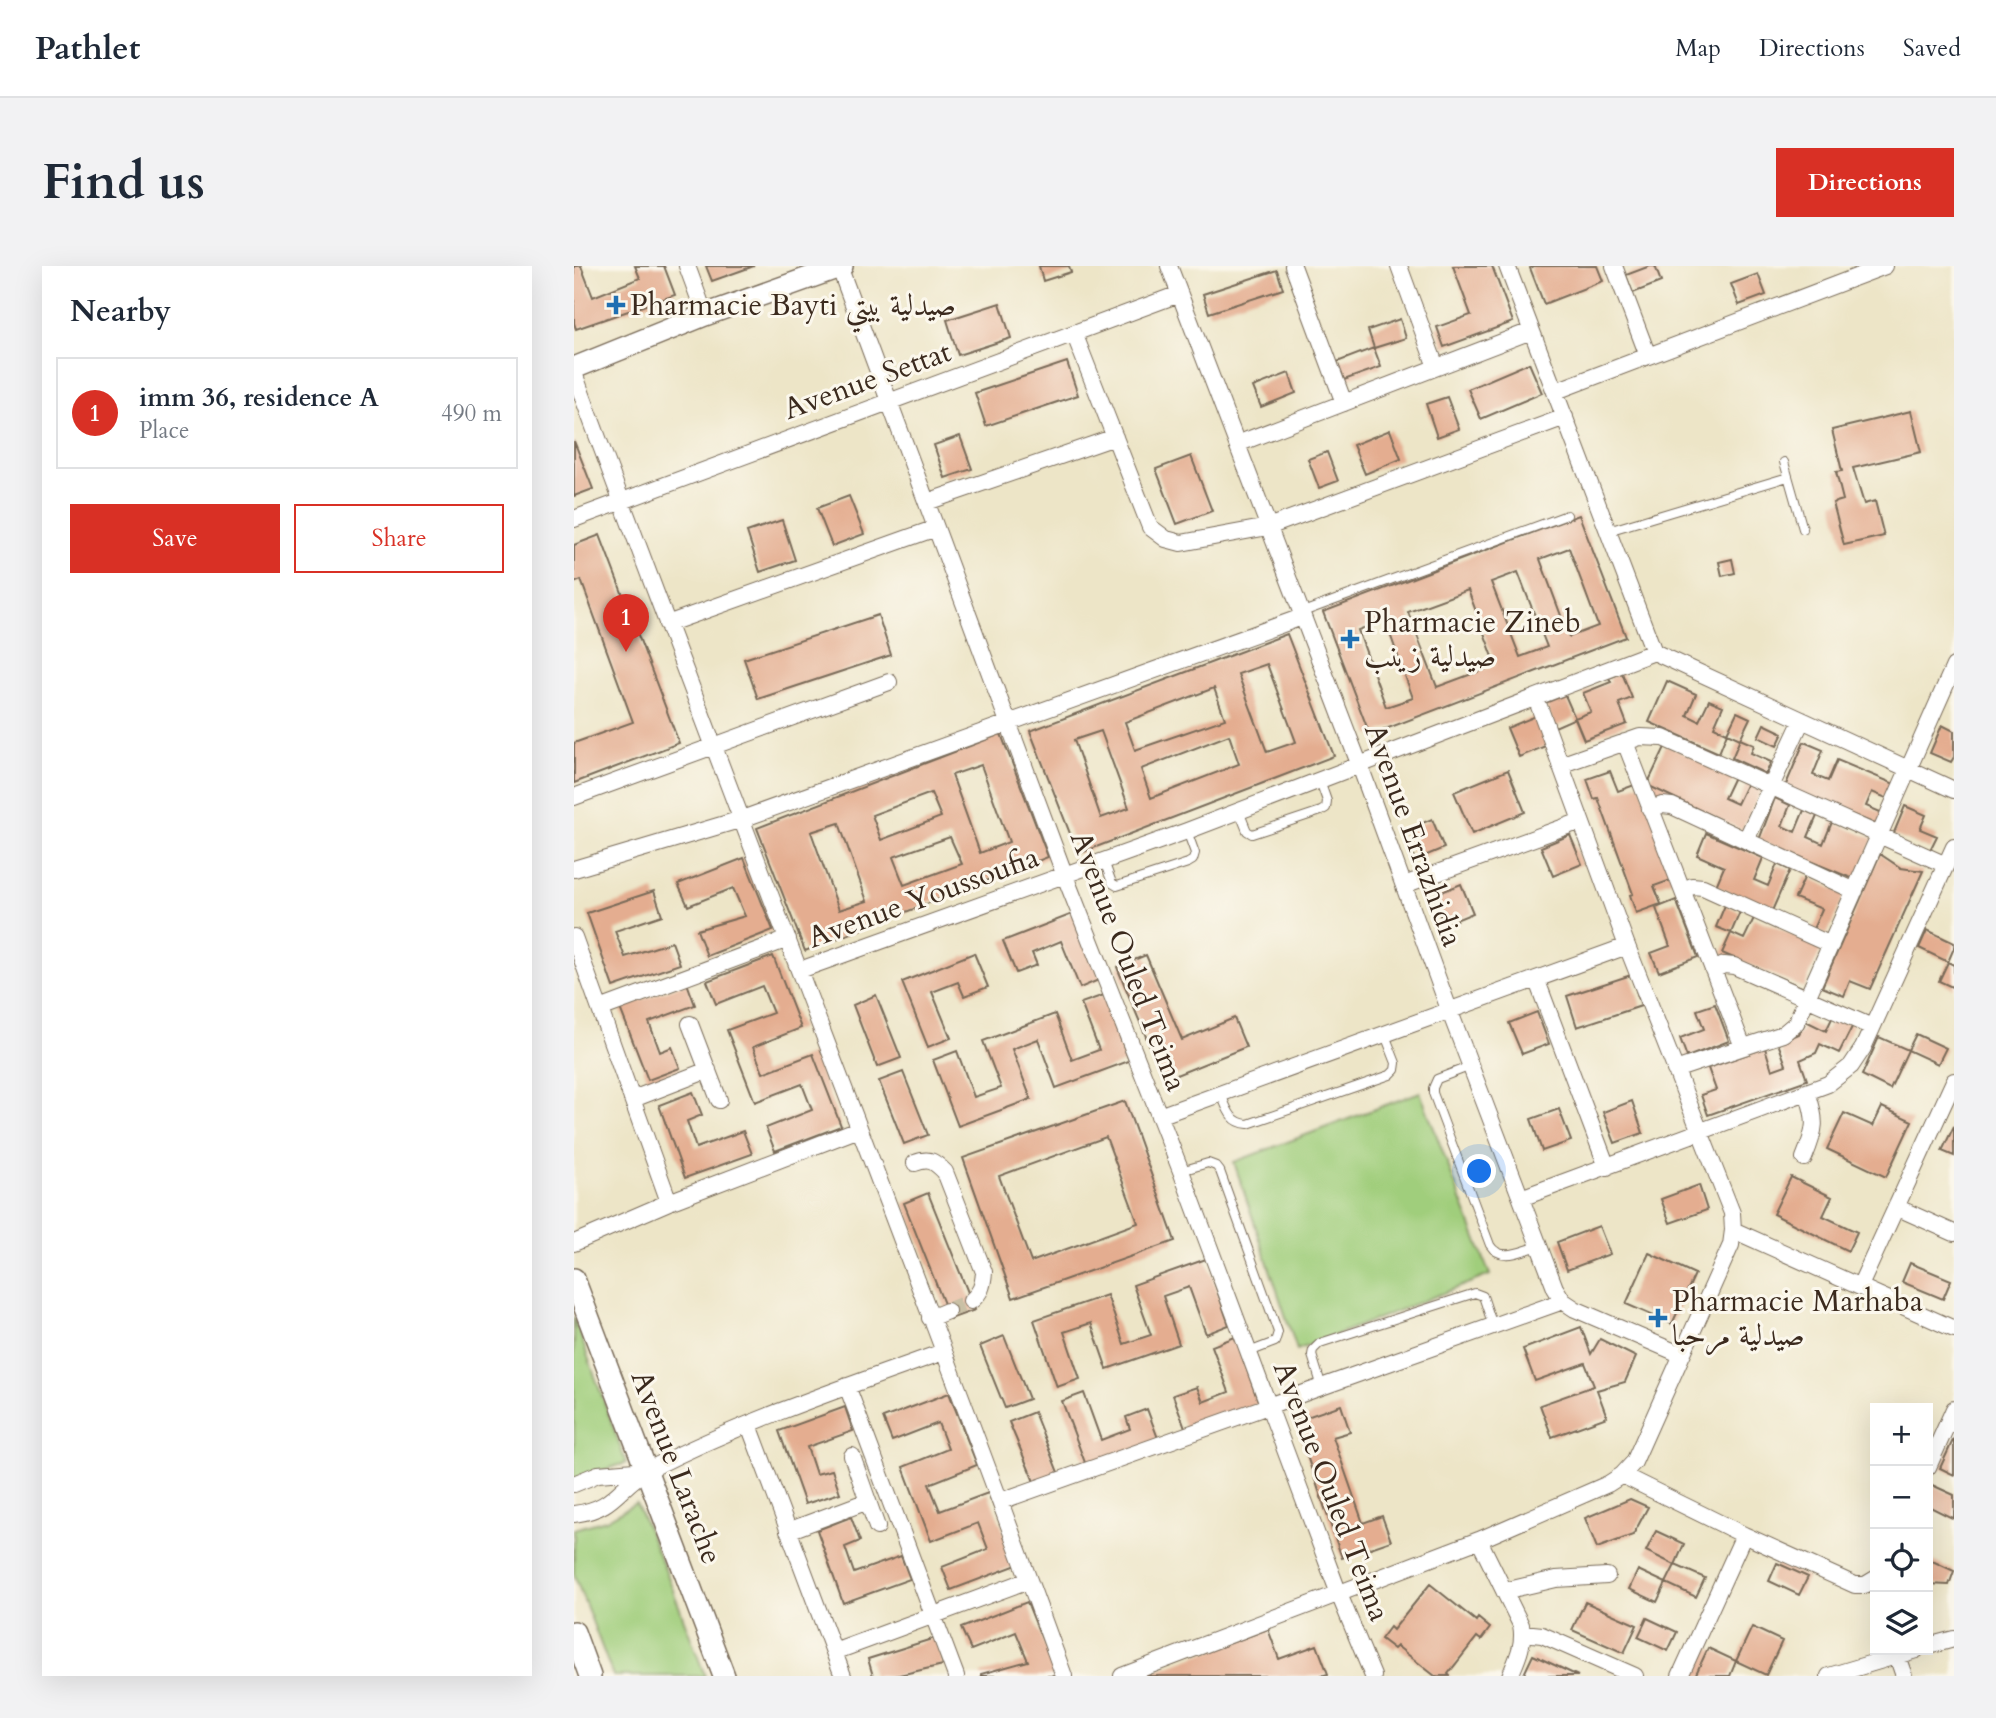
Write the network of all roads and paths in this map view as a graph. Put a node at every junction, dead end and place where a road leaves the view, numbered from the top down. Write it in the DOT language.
graph roads {
  1 [pos="687,266"];
  2 [pos="840,266"];
  3 [pos="1169,266"];
  4 [pos="1293,266"];
  5 [pos="1399,266"];
  6 [pos="1507,266"];
  7 [pos="1614,266"];
  8 [pos="1885,266"];
  9 [pos="1179,294"];
  10 [pos="705,316"];
  11 [pos="1531,331"];
  12 [pos="1074,333"];
  13 [pos="1648,356"];
  14 [pos="1436,367"];
  15 [pos="574,368"];
  16 [pos="574,373"];
  17 [pos="1556,391"];
  18 [pos="889,402"];
  19 [pos="1344,403"];
  20 [pos="1564,417"];
  21 [pos="1115,437"];
  22 [pos="1237,444"];
  23 [pos="1784,462"];
  24 [pos="1788,477"];
  25 [pos="621,501"];
  26 [pos="926,502"];
  27 [pos="1567,514"];
  28 [pos="574,519"];
  29 [pos="1268,527"];
  30 [pos="936,528"];
  31 [pos="1803,529"];
  32 [pos="1608,531"];
  33 [pos="1301,615"];
  34 [pos="667,624"];
  35 [pos="1654,652"];
  36 [pos="1954,666"];
  37 [pos="889,682"];
  38 [pos="1536,698"];
  39 [pos="1802,720"];
  40 [pos="1010,724"];
  41 [pos="1625,743"];
  42 [pos="713,746"];
  43 [pos="1560,765"];
  44 [pos="1360,766"];
  45 [pos="1909,769"];
  46 [pos="1320,781"];
  47 [pos="1771,787"];
  48 [pos="1954,790"];
  49 [pos="574,797"];
  50 [pos="1650,809"];
  51 [pos="1239,811"];
  52 [pos="742,819"];
  53 [pos="1581,821"];
  54 [pos="1187,831"];
  55 [pos="1880,835"];
  56 [pos="1745,840"];
  57 [pos="1954,847"];
  58 [pos="1104,861"];
  59 [pos="1946,865"];
  60 [pos="574,869"];
  61 [pos="1065,876"];
  62 [pos="1404,885"];
  63 [pos="1682,891"];
  64 [pos="1855,891"];
  65 [pos="574,937"];
  66 [pos="788,939"];
  67 [pos="1831,945"];
  68 [pos="1627,946"];
  69 [pos="800,970"];
  70 [pos="1713,970"];
  71 [pos="1537,981"];
  72 [pos="1808,999"];
  73 [pos="600,1009"];
  74 [pos="1450,1012"];
  75 [pos="690,1024"];
  76 [pos="1872,1027"];
  77 [pos="1385,1035"];
  78 [pos="1743,1047"];
  79 [pos="1471,1066"];
  80 [pos="708,1070"];
  81 [pos="1675,1070"];
  82 [pos="1954,1081"];
  83 [pos="1807,1092"];
  84 [pos="1221,1094"];
  85 [pos="633,1099"];
  86 [pos="719,1100"];
  87 [pos="1159,1116"];
  88 [pos="859,1129"];
  89 [pos="1700,1133"];
  90 [pos="1804,1158"];
  91 [pos="915,1163"];
  92 [pos="1607,1167"];
  93 [pos="1181,1171"];
  94 [pos="1521,1198"];
  95 [pos="669,1202"];
  96 [pos="1896,1208"];
  97 [pos="1734,1230"];
  98 [pos="1954,1233"];
  99 [pos="574,1243"];
  100 [pos="1539,1246"];
  101 [pos="574,1279"];
  102 [pos="1860,1286"];
  103 [pos="971,1301"];
  104 [pos="1563,1301"];
  105 [pos="947,1311"];
  106 [pos="930,1318"];
  107 [pos="1493,1326"];
  108 [pos="1954,1329"];
  109 [pos="943,1352"];
  110 [pos="1249,1352"];
  111 [pos="1682,1355"];
  112 [pos="847,1386"];
  113 [pos="1322,1387"];
  114 [pos="1269,1406"];
  115 [pos="1954,1409"];
  116 [pos="749,1425"];
  117 [pos="852,1455"];
  118 [pos="1928,1466"];
  119 [pos="647,1470"];
  120 [pos="1622,1475"];
  121 [pos="574,1484"];
  122 [pos="868,1501"];
  123 [pos="1001,1501"];
  124 [pos="574,1514"];
  125 [pos="877,1527"];
  126 [pos="788,1531"];
  127 [pos="1744,1535"];
  128 [pos="1479,1541"];
  129 [pos="1607,1576"];
  130 [pos="1029,1580"];
  131 [pos="1870,1586"];
  132 [pos="1504,1591"];
  133 [pos="1339,1594"];
  134 [pos="934,1616"];
  135 [pos="574,1633"];
  136 [pos="1523,1633"];
  137 [pos="1954,1639"];
  138 [pos="1933,1645"];
  139 [pos="834,1652"];
  140 [pos="1888,1655"];
  141 [pos="1897,1655"];
  142 [pos="590,1676"];
  143 [pos="724,1676"];
  144 [pos="843,1676"];
  145 [pos="956,1676"];
  146 [pos="1064,1676"];
  147 [pos="1122,1676"];
  148 [pos="1372,1676"];
  149 [pos="1510,1676"];
  150 [pos="1635,1676"];
  151 [pos="1680,1676"];
  152 [pos="1829,1676"];
  153 [pos="1904,1676"];
  1 -- 10 [label="street"];
  2 -- 10 [label="main road"];
  2 -- 18 [label="street, Avenue Ouled Teima"];
  3 -- 9 [label="street, Avenue Errazhidia"];
  4 -- 19 [label="street"];
  5 -- 14 [label="street"];
  6 -- 11 [label="street"];
  7 -- 13 [label="street"];
  8 -- 13 [label="street"];
  9 -- 12 [label="street, Avenue Settat"];
  9 -- 22 [label="street, Avenue Errazhidia"];
  10 -- 15 [label="main road"];
  11 -- 14 [label="street"];
  11 -- 17 [label="street"];
  12 -- 18 [label="street, Avenue Settat"];
  12 -- 21 [label="street"];
  13 -- 17 [label="street"];
  14 -- 19 [label="street"];
  16 -- 25 [label="street"];
  17 -- 20 [label="street"];
  18 -- 25 [label="street, Avenue Settat"];
  18 -- 26 [label="street, Avenue Ouled Teima"];
  19 -- 22 [label="street"];
  20 -- 29 [label="street"];
  20 -- 32 [label="street"];
  21 -- 26 [label="street"];
  21 -- 29 [label="street"];
  22 -- 29 [label="street, Avenue Errazhidia"];
  23 -- 24 [label="lane"];
  24 -- 31 [label="lane"];
  24 -- 32 [label="lane"];
  25 -- 28 [label="street, Avenue Settat"];
  25 -- 34 [label="street"];
  26 -- 30 [label="street, Avenue Ouled Teima"];
  27 -- 33 [label="lane"];
  29 -- 33 [label="street, Avenue Errazhidia"];
  30 -- 34 [label="street"];
  30 -- 40 [label="street, Avenue Ouled Teima"];
  32 -- 35 [label="street"];
  33 -- 40 [label="street"];
  33 -- 44 [label="street, Avenue Errazhidia"];
  34 -- 42 [label="street"];
  35 -- 38 [label="street, Avenue Youssoufia"];
  35 -- 39 [label="street"];
  36 -- 45 [label="street"];
  37 -- 42 [label="street"];
  38 -- 43 [label="street"];
  38 -- 44 [label="street, Avenue Youssoufia"];
  39 -- 45 [label="street"];
  39 -- 47 [label="street"];
  40 -- 52 [label="street"];
  40 -- 61 [label="street, Avenue Ouled Teima"];
  41 -- 43 [label="street"];
  41 -- 47 [label="street"];
  41 -- 50 [label="street"];
  42 -- 49 [label="street"];
  42 -- 52 [label="street"];
  43 -- 53 [label="street"];
  44 -- 46 [label="street, Avenue Youssoufia"];
  44 -- 62 [label="street, Avenue Errazhidia"];
  45 -- 48 [label="street"];
  45 -- 55 [label="street"];
  46 -- 51 [label="street, Avenue Youssoufia"];
  46 -- 51 [label="lane"];
  47 -- 55 [label="street"];
  47 -- 56 [label="street"];
  50 -- 56 [label="street"];
  50 -- 63 [label="street"];
  51 -- 54 [label="street, Avenue Youssoufia"];
  52 -- 60 [label="street"];
  52 -- 66 [label="street"];
  53 -- 62 [label="street"];
  53 -- 68 [label="street"];
  54 -- 58 [label="street, Avenue Youssoufia"];
  54 -- 58 [label="lane"];
  55 -- 59 [label="street"];
  55 -- 64 [label="street"];
  56 -- 64 [label="street"];
  57 -- 59 [label="street"];
  58 -- 61 [label="street, Avenue Youssoufia"];
  59 -- 76 [label="street"];
  61 -- 69 [label="street, Avenue Youssoufia"];
  61 -- 87 [label="street, Avenue Ouled Teima"];
  62 -- 74 [label="street, Avenue Errazhidia"];
  63 -- 67 [label="street"];
  63 -- 70 [label="street"];
  64 -- 67 [label="street"];
  65 -- 73 [label="street"];
  66 -- 69 [label="street"];
  66 -- 73 [label="street"];
  67 -- 72 [label="street"];
  68 -- 71 [label="street"];
  68 -- 81 [label="street"];
  69 -- 88 [label="street"];
  70 -- 72 [label="street"];
  70 -- 78 [label="street"];
  71 -- 74 [label="street"];
  71 -- 92 [label="street"];
  72 -- 76 [label="street"];
  72 -- 78 [label="street"];
  73 -- 85 [label="street"];
  74 -- 77 [label="street"];
  74 -- 79 [label="street, Avenue Errazhidia"];
  75 -- 80 [label="street"];
  76 -- 83 [label="street"];
  77 -- 84 [label="street"];
  77 -- 84 [label="lane"];
  78 -- 81 [label="street"];
  79 -- 94 [label="street, Avenue Errazhidia"];
  79 -- 100 [label="lane"];
  80 -- 85 [label="street"];
  80 -- 86 [label="street"];
  81 -- 89 [label="street"];
  82 -- 96 [label="street"];
  83 -- 89 [label="street"];
  83 -- 90 [label="street"];
  84 -- 87 [label="street"];
  85 -- 95 [label="street"];
  87 -- 93 [label="street, Avenue Ouled Teima"];
  88 -- 95 [label="street"];
  88 -- 106 [label="street"];
  89 -- 92 [label="street"];
  89 -- 97 [label="street"];
  91 -- 103 [label="street"];
  92 -- 94 [label="street"];
  93 -- 110 [label="street, Avenue Ouled Teima"];
  93 -- 110 [label="lane"];
  94 -- 100 [label="street, Avenue Errazhidia"];
  95 -- 99 [label="street"];
  96 -- 98 [label="street"];
  96 -- 102 [label="street"];
  97 -- 102 [label="street"];
  97 -- 111 [label="street"];
  100 -- 104 [label="street, Avenue Errazhidia"];
  101 -- 119 [label="main road, Avenue Larache"];
  102 -- 108 [label="street"];
  104 -- 107 [label="street"];
  104 -- 111 [label="street"];
  105 -- 106 [label="street"];
  106 -- 109 [label="street"];
  107 -- 113 [label="street"];
  107 -- 113 [label="lane"];
  109 -- 112 [label="street"];
  109 -- 123 [label="street"];
  110 -- 114 [label="street, Avenue Ouled Teima"];
  111 -- 120 [label="street"];
  112 -- 116 [label="street"];
  112 -- 134 [label="street"];
  113 -- 114 [label="street"];
  114 -- 123 [label="street"];
  114 -- 133 [label="street, Avenue Ouled Teima"];
  115 -- 118 [label="street"];
  116 -- 119 [label="street"];
  116 -- 126 [label="street"];
  117 -- 122 [label="street"];
  119 -- 121 [label="street"];
  119 -- 124 [label="street"];
  119 -- 143 [label="main road, Avenue Larache"];
  120 -- 127 [label="street"];
  120 -- 128 [label="street"];
  122 -- 125 [label="street"];
  122 -- 126 [label="street"];
  123 -- 130 [label="street"];
  126 -- 139 [label="street"];
  127 -- 131 [label="street"];
  127 -- 151 [label="street"];
  128 -- 132 [label="street"];
  128 -- 133 [label="street"];
  129 -- 132 [label="street"];
  130 -- 134 [label="street"];
  130 -- 146 [label="street"];
  132 -- 136 [label="street"];
  133 -- 147 [label="street"];
  133 -- 148 [label="street, Avenue Ouled Teima"];
  134 -- 139 [label="street"];
  134 -- 145 [label="street"];
  135 -- 142 [label="main road"];
  136 -- 149 [label="street"];
  136 -- 150 [label="street"];
  137 -- 138 [label="street"];
  139 -- 144 [label="street"];
  140 -- 152 [label="street"];
  141 -- 153 [label="street"];
}
